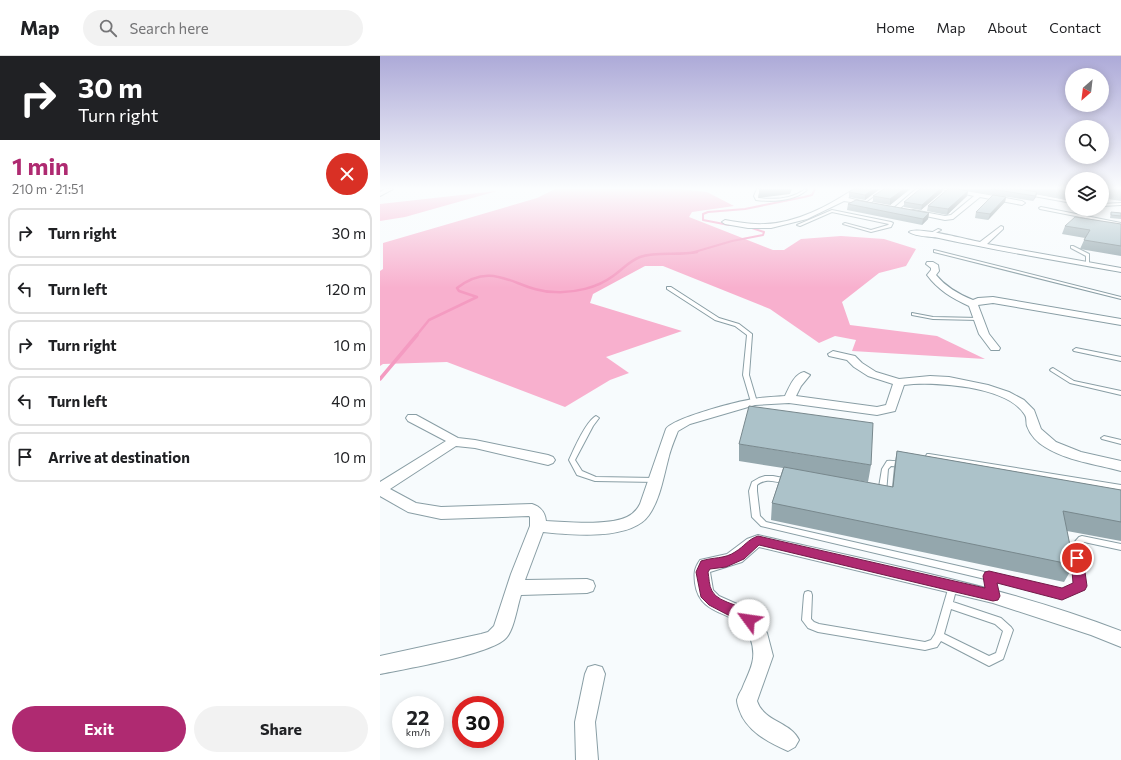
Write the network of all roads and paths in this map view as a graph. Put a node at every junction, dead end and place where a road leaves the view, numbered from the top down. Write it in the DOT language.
graph roads {
  1 [pos="725,222"];
  2 [pos="790,222"];
  3 [pos="807,222"];
  4 [pos="884,222"];
  5 [pos="1110,222"];
  6 [pos="845,224"];
  7 [pos="1121,224"];
  8 [pos="799,225"];
  9 [pos="1001,228"];
  10 [pos="939,230"];
  11 [pos="913,232"];
  12 [pos="931,234"];
  13 [pos="981,245"];
  14 [pos="1072,247"];
  15 [pos="935,251"];
  16 [pos="930,264"];
  17 [pos="1088,264"];
  18 [pos="1121,270"];
  19 [pos="669,288"];
  20 [pos="1121,298"];
  21 [pos="973,304"];
  22 [pos="914,314"];
  23 [pos="979,319"];
  24 [pos="1121,322"];
  25 [pos="995,348"];
  26 [pos="1076,350"];
  27 [pos="833,354"];
  28 [pos="1121,359"];
  29 [pos="1053,370"];
  30 [pos="804,375"];
  31 [pos="898,382"];
  32 [pos="1121,393"];
  33 [pos="789,399"];
  34 [pos="754,402"];
  35 [pos="412,418"];
  36 [pos="596,418"];
  37 [pos="1104,438"];
  38 [pos="454,442"];
  39 [pos="1121,442"];
  40 [pos="921,455"];
  41 [pos="548,460"];
  42 [pos="913,466"];
  43 [pos="1121,466"];
  44 [pos="656,480"];
  45 [pos="792,482"];
  46 [pos="1121,488"];
  47 [pos="380,489"];
  48 [pos="878,499"];
  49 [pos="538,526"];
  50 [pos="1121,547"];
  51 [pos="989,576"];
  52 [pos="587,586"];
  53 [pos="953,586"];
  54 [pos="515,588"];
  55 [pos="808,595"];
  56 [pos="993,596"];
  57 [pos="949,604"];
  58 [pos="939,636"];
  59 [pos="1121,639"];
  60 [pos="380,665"];
  61 [pos="596,674"];
  62 [pos="788,740"];
  63 [pos="587,760"];
  1 -- 2 [label="street"];
  3 -- 8 [label="lane"];
  4 -- 6 [label="lane"];
  5 -- 7 [label="lane"];
  9 -- 13 [label="street"];
  10 -- 12 [label="lane"];
  11 -- 12 [label="street"];
  12 -- 13 [label="street"];
  13 -- 17 [label="street"];
  14 -- 17 [label="lane"];
  15 -- 20 [label="lane"];
  16 -- 21 [label="street"];
  17 -- 18 [label="street"];
  19 -- 34 [label="lane"];
  21 -- 23 [label="street"];
  21 -- 24 [label="street"];
  22 -- 23 [label="lane"];
  23 -- 25 [label="street"];
  26 -- 28 [label="lane"];
  27 -- 31 [label="street"];
  29 -- 32 [label="lane"];
  30 -- 33 [label="street"];
  31 -- 33 [label="street"];
  31 -- 43 [label="street"];
  33 -- 34 [label="street"];
  34 -- 44 [label="street"];
  35 -- 38 [label="street"];
  36 -- 44 [label="lane"];
  37 -- 39 [label="lane"];
  38 -- 41 [label="street"];
  38 -- 47 [label="street"];
  40 -- 46 [label="lane"];
  42 -- 48 [label="lane"];
  44 -- 49 [label="street"];
  45 -- 51 [label="lane"];
  47 -- 49 [label="street"];
  49 -- 54 [label="street"];
  50 -- 51 [label="lane"];
  51 -- 56 [label="lane"];
  52 -- 54 [label="street"];
  53 -- 56 [label="street"];
  53 -- 57 [label="lane"];
  53 -- 62 [label="street"];
  54 -- 60 [label="street"];
  55 -- 58 [label="lane"];
  56 -- 59 [label="street"];
  57 -- 58 [label="lane"];
  57 -- 58 [label="lane"];
  61 -- 63 [label="street"];
}
